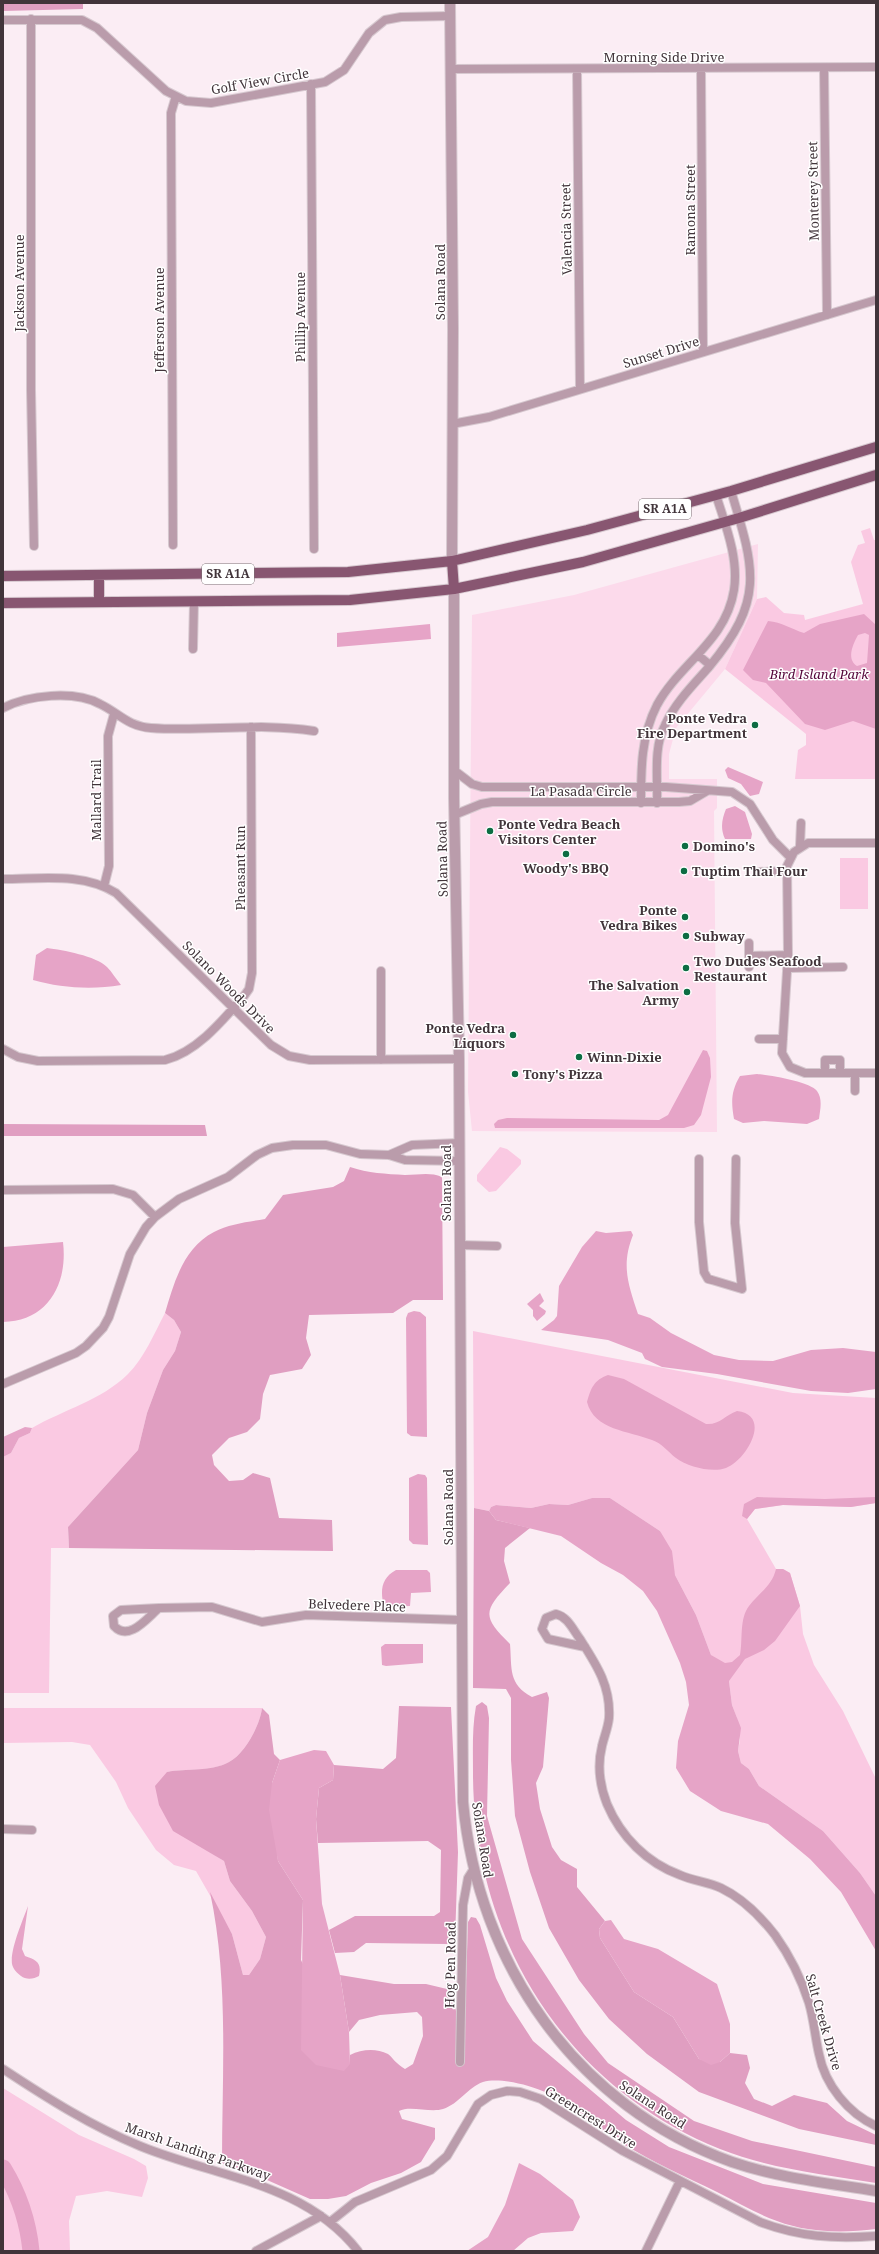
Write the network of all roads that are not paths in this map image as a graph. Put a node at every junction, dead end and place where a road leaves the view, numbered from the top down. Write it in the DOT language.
graph roads {
  1 [pos="450,3"];
  2 [pos="451,16"];
  3 [pos="3,20"];
  4 [pos="31,20"];
  5 [pos="876,67"];
  6 [pos="701,68"];
  7 [pos="824,68"];
  8 [pos="452,69"];
  9 [pos="577,69"];
  10 [pos="311,84"];
  11 [pos="176,96"];
  12 [pos="876,300"];
  13 [pos="827,315"];
  14 [pos="703,352"];
  15 [pos="580,389"];
  16 [pos="452,424"];
  17 [pos="876,447"];
  18 [pos="876,475"];
  19 [pos="731,491"];
  20 [pos="716,495"];
  21 [pos="739,518"];
  22 [pos="724,522"];
  23 [pos="173,545"];
  24 [pos="34,546"];
  25 [pos="314,549"];
  26 [pos="452,561"];
  27 [pos="3,576"];
  28 [pos="99,576"];
  29 [pos="454,589"];
  30 [pos="99,602"];
  31 [pos="194,602"];
  32 [pos="3,603"];
  33 [pos="193,649"];
  34 [pos="698,655"];
  35 [pos="710,665"];
  36 [pos="3,708"];
  37 [pos="114,714"];
  38 [pos="251,727"];
  39 [pos="314,731"];
  40 [pos="455,770"];
  41 [pos="641,787"];
  42 [pos="657,787"];
  43 [pos="708,791"];
  44 [pos="641,803"];
  45 [pos="657,803"];
  46 [pos="454,815"];
  47 [pos="801,823"];
  48 [pos="876,843"];
  49 [pos="800,846"];
  50 [pos="790,857"];
  51 [pos="787,871"];
  52 [pos="759,872"];
  53 [pos="3,879"];
  54 [pos="104,886"];
  55 [pos="749,943"];
  56 [pos="788,955"];
  57 [pos="749,956"];
  58 [pos="749,966"];
  59 [pos="843,967"];
  60 [pos="788,968"];
  61 [pos="381,971"];
  62 [pos="233,1008"];
  63 [pos="759,1039"];
  64 [pos="783,1039"];
  65 [pos="3,1049"];
  66 [pos="459,1059"];
  67 [pos="381,1060"];
  68 [pos="825,1073"];
  69 [pos="840,1073"];
  70 [pos="855,1073"];
  71 [pos="876,1073"];
  72 [pos="855,1091"];
  73 [pos="459,1143"];
  74 [pos="389,1155"];
  75 [pos="699,1159"];
  76 [pos="736,1159"];
  77 [pos="460,1161"];
  78 [pos="3,1190"];
  79 [pos="155,1217"];
  80 [pos="459,1245"];
  81 [pos="497,1246"];
  82 [pos="3,1384"];
  83 [pos="159,1608"];
  84 [pos="461,1620"];
  85 [pos="584,1647"];
  86 [pos="3,1829"];
  87 [pos="32,1830"];
  88 [pos="473,1870"];
  89 [pos="460,2062"];
  90 [pos="3,2069"];
  91 [pos="876,2126"];
  92 [pos="680,2181"];
  93 [pos="876,2191"];
  94 [pos="321,2216"];
  95 [pos="330,2222"];
  96 [pos="876,2236"];
  97 [pos="256,2251"];
  98 [pos="358,2251"];
  99 [pos="646,2251"];
  1 -- 2 [label="street, Solana Road"];
  2 -- 8 [label="street, Solana Road"];
  2 -- 10 [label="street, Golf View Circle"];
  3 -- 4 [label="street, Golf View Circle"];
  4 -- 11 [label="street, Golf View Circle"];
  4 -- 24 [label="street, Jackson Avenue"];
  5 -- 7 [label="street, Morning Side Drive"];
  6 -- 7 [label="street, Morning Side Drive"];
  6 -- 9 [label="street, Morning Side Drive"];
  6 -- 14 [label="street, Ramona Street"];
  7 -- 13 [label="street, Monterey Street"];
  8 -- 9 [label="street, Morning Side Drive"];
  8 -- 16 [label="street, Solana Road"];
  9 -- 15 [label="street, Valencia Street"];
  10 -- 11 [label="street, Golf View Circle"];
  10 -- 25 [label="street, Phillip Avenue"];
  11 -- 23 [label="street, Jefferson Avenue"];
  12 -- 13 [label="street, Sunset Drive"];
  13 -- 14 [label="street, Sunset Drive"];
  14 -- 15 [label="street, Sunset Drive"];
  15 -- 16 [label="street, Sunset Drive"];
  16 -- 26 [label="street, Solana Road"];
  17 -- 19 [label="main road, SR A1A"];
  18 -- 21 [label="main road, SR A1A"];
  19 -- 20 [label="main road, SR A1A"];
  19 -- 21 [label="street"];
  20 -- 22 [label="street"];
  20 -- 26 [label="main road, SR A1A"];
  21 -- 22 [label="main road, SR A1A"];
  21 -- 35 [label="street"];
  22 -- 29 [label="main road, SR A1A"];
  22 -- 34 [label="street"];
  26 -- 28 [label="main road, SR A1A"];
  26 -- 29 [label="main road"];
  27 -- 28 [label="main road, SR A1A"];
  28 -- 30 [label="main road"];
  29 -- 31 [label="main road, SR A1A"];
  29 -- 40 [label="street, Solana Road"];
  30 -- 31 [label="main road, SR A1A"];
  30 -- 32 [label="main road, SR A1A"];
  31 -- 33 [label="street"];
  34 -- 35 [label="street"];
  34 -- 41 [label="street"];
  35 -- 42 [label="street"];
  36 -- 37 [label="street"];
  37 -- 38 [label="street"];
  37 -- 54 [label="street, Mallard Trail"];
  38 -- 39 [label="street"];
  38 -- 62 [label="street, Pheasant Run"];
  40 -- 41 [label="street, La Pasada Circle"];
  40 -- 46 [label="street, Solana Road"];
  41 -- 42 [label="street, La Pasada Circle"];
  41 -- 44 [label="street"];
  42 -- 43 [label="street, La Pasada Circle"];
  42 -- 45 [label="street"];
  43 -- 45 [label="street, La Pasada Circle"];
  43 -- 50 [label="street, La Pasada Circle"];
  44 -- 45 [label="street, La Pasada Circle"];
  44 -- 46 [label="street, La Pasada Circle"];
  46 -- 66 [label="street, Solana Road"];
  47 -- 49 [label="street"];
  48 -- 49 [label="street"];
  49 -- 50 [label="street"];
  50 -- 51 [label="street"];
  51 -- 52 [label="street"];
  51 -- 56 [label="street"];
  53 -- 54 [label="street, Solano Woods Drive"];
  54 -- 62 [label="street, Solano Woods Drive"];
  55 -- 57 [label="street"];
  56 -- 57 [label="street"];
  56 -- 60 [label="street"];
  57 -- 58 [label="street"];
  59 -- 60 [label="street"];
  60 -- 64 [label="street"];
  61 -- 67 [label="street"];
  62 -- 65 [label="street, Pheasant Run"];
  62 -- 67 [label="street, Solano Woods Drive"];
  63 -- 64 [label="street"];
  64 -- 68 [label="street"];
  66 -- 67 [label="street, Solano Woods Drive"];
  66 -- 73 [label="street, Solana Road"];
  68 -- 69 [label="street"];
  68 -- 69 [label="street"];
  69 -- 70 [label="street"];
  70 -- 71 [label="street"];
  70 -- 72 [label="street"];
  73 -- 74 [label="street"];
  73 -- 77 [label="street, Solana Road"];
  74 -- 77 [label="street"];
  74 -- 79 [label="street"];
  75 -- 76 [label="street"];
  77 -- 80 [label="street, Solana Road"];
  78 -- 79 [label="street"];
  79 -- 82 [label="street"];
  80 -- 81 [label="street"];
  80 -- 84 [label="street, Solana Road"];
  83 -- 83 [label="street, Belvedere Place"];
  83 -- 84 [label="street, Belvedere Place"];
  84 -- 88 [label="street, Solana Road"];
  85 -- 85 [label="street, Salt Creek Drive"];
  85 -- 91 [label="street, Salt Creek Drive"];
  86 -- 87 [label="street"];
  88 -- 89 [label="street, Hog Pen Road"];
  88 -- 93 [label="street, Solana Road"];
  90 -- 94 [label="street, Marsh Landing Parkway"];
  92 -- 95 [label="street, Greencrest Drive"];
  92 -- 96 [label="street, Greencrest Drive"];
  92 -- 99 [label="street"];
  94 -- 95 [label="street, Marsh Landing Parkway"];
  94 -- 97 [label="street"];
  95 -- 98 [label="street, Marsh Landing Parkway"];
}
